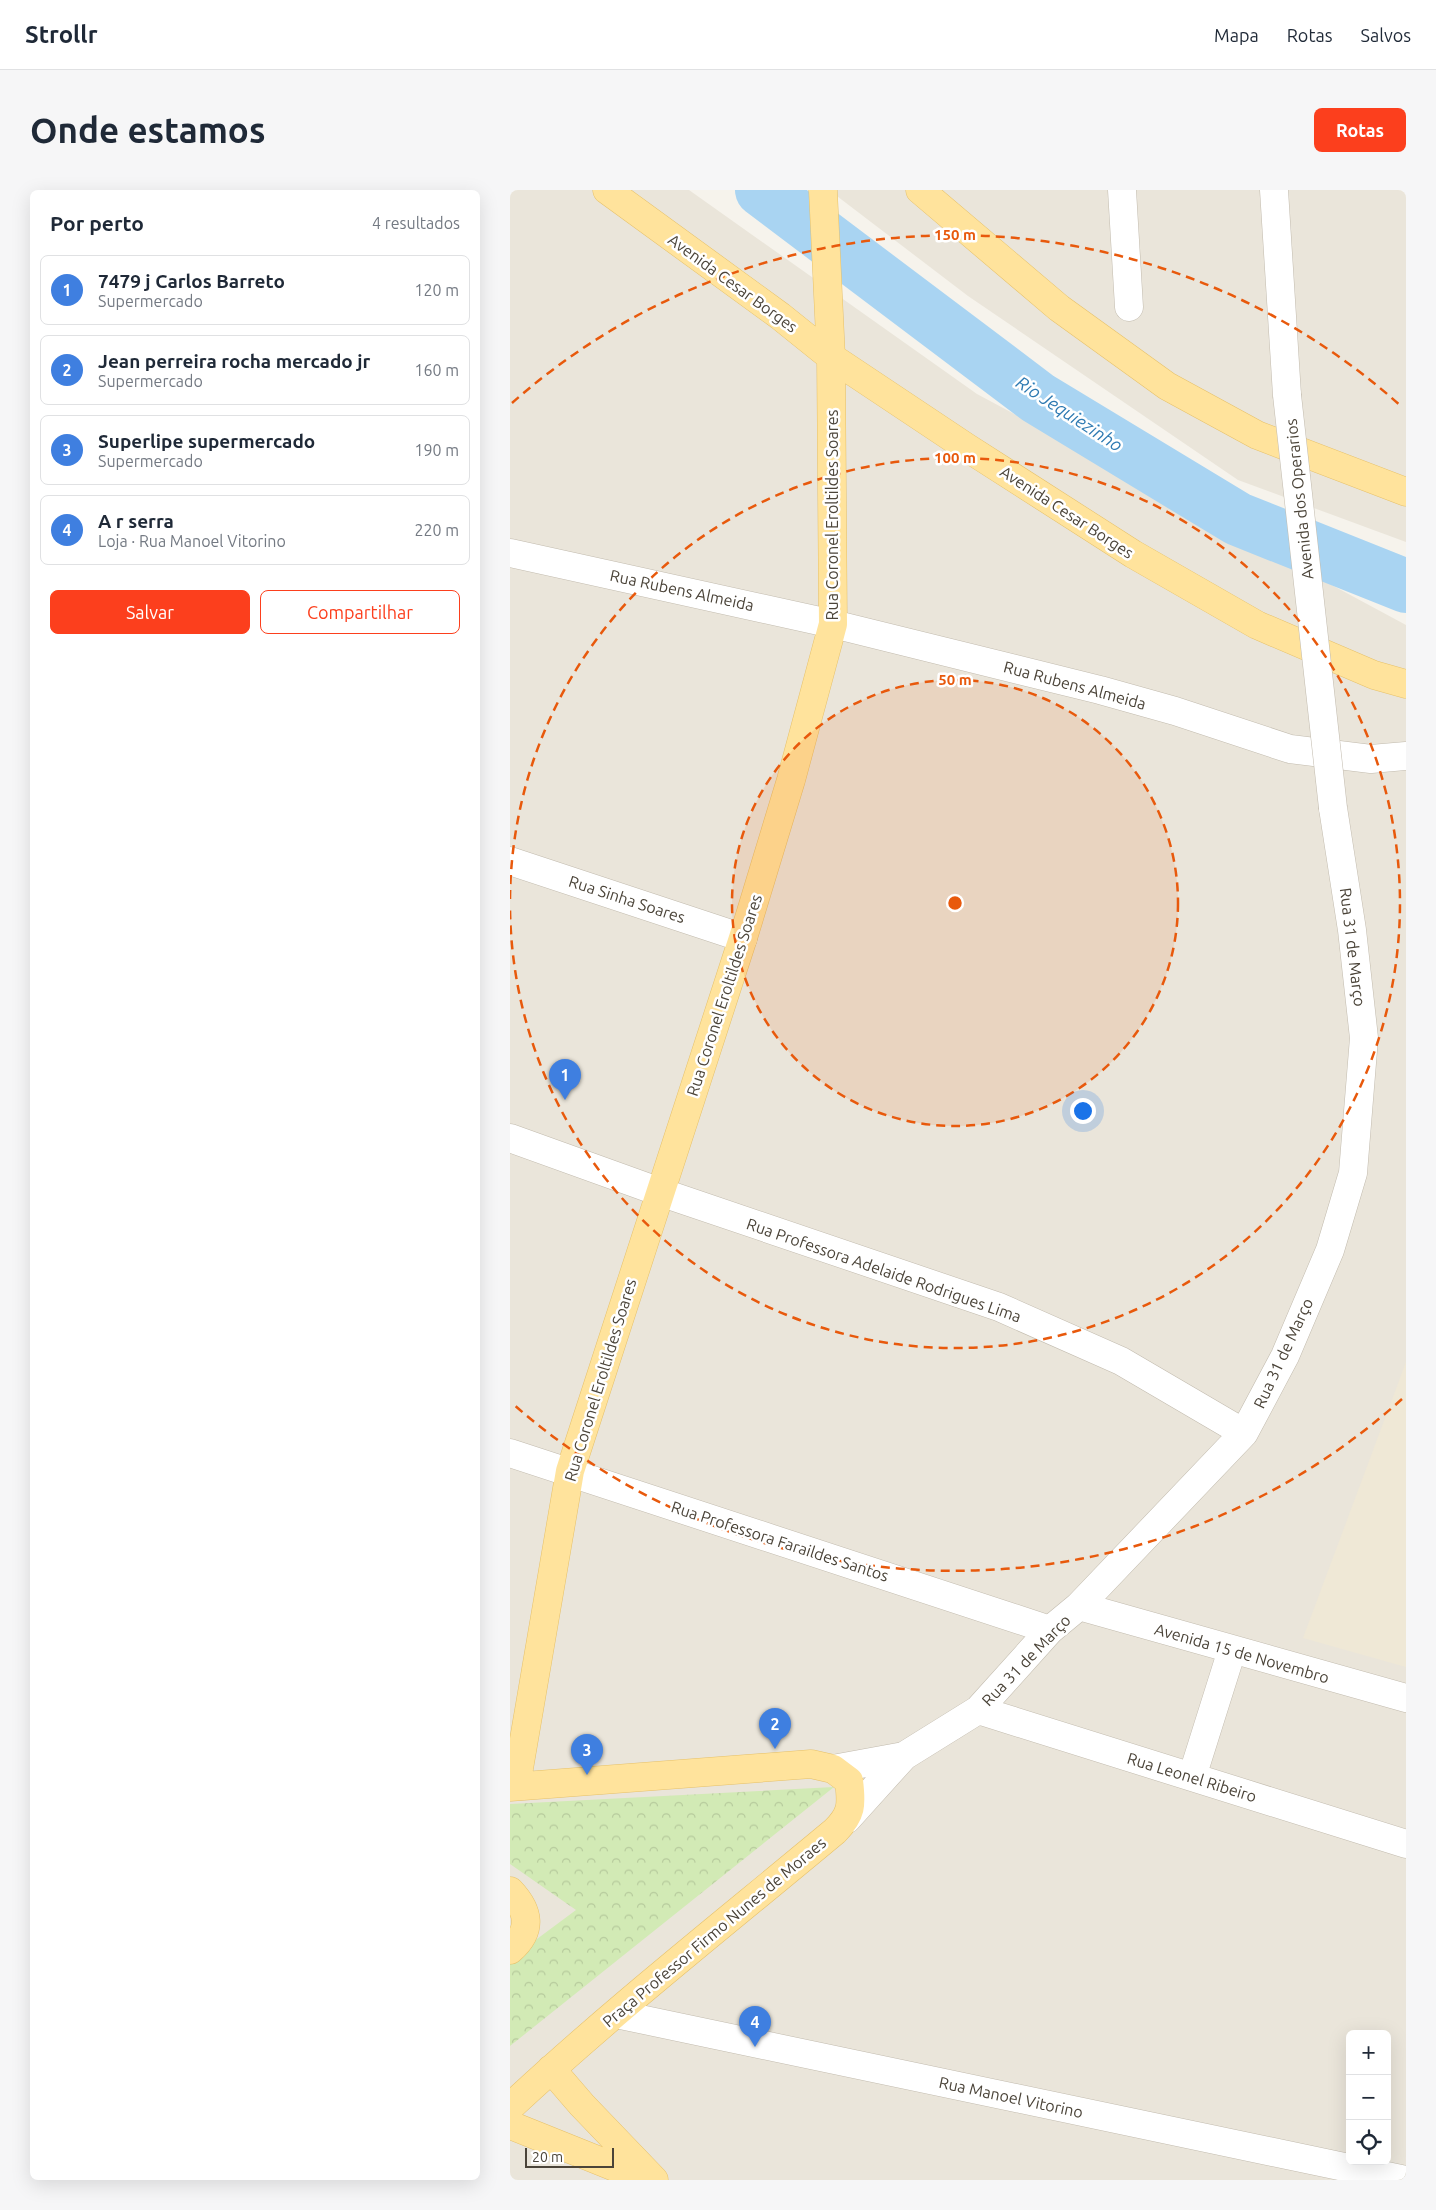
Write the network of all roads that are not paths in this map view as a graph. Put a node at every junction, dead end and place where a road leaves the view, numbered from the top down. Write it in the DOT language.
graph roads {
  1 [pos="607,190"];
  2 [pos="823,190"];
  3 [pos="920,190"];
  4 [pos="1122,190"];
  5 [pos="1274,190"];
  6 [pos="1129,307"];
  7 [pos="831,357"];
  8 [pos="1406,492"];
  9 [pos="510,553"];
  10 [pos="833,624"];
  11 [pos="1406,684"];
  12 [pos="1406,756"];
  13 [pos="1333,808"];
  14 [pos="510,860"];
  15 [pos="743,938"];
  16 [pos="510,1138"];
  17 [pos="660,1192"];
  18 [pos="1244,1433"];
  19 [pos="510,1453"];
  20 [pos="570,1471"];
  21 [pos="1079,1606"];
  22 [pos="1050,1630"];
  23 [pos="1232,1650"];
  24 [pos="1406,1698"];
  25 [pos="978,1710"];
  26 [pos="904,1756"];
  27 [pos="841,1775"];
  28 [pos="1192,1777"];
  29 [pos="513,1787"];
  30 [pos="847,1819"];
  31 [pos="1406,1844"];
  32 [pos="510,1891"];
  33 [pos="510,1950"];
  34 [pos="616,2014"];
  35 [pos="551,2069"];
  36 [pos="510,2107"];
  37 [pos="510,2125"];
  38 [pos="647,2180"];
  39 [pos="654,2180"];
  40 [pos="1406,2180"];
  1 -- 7 [label="main road, Avenida Cesar Borges"];
  2 -- 7 [label="main road, Rua Coronel Eroltildes Soares"];
  3 -- 8 [label="main road"];
  4 -- 6 [label="street"];
  5 -- 13 [label="street, Avenida dos Operarios, bridge"];
  7 -- 10 [label="main road, Rua Coronel Eroltildes Soares"];
  7 -- 11 [label="main road, Avenida Cesar Borges"];
  9 -- 10 [label="street, Rua Rubens Almeida"];
  10 -- 12 [label="street, Rua Rubens Almeida"];
  10 -- 15 [label="main road, Rua Coronel Eroltildes Soares"];
  13 -- 18 [label="street, Rua 31 de Março"];
  14 -- 15 [label="street, Rua Sinha Soares"];
  15 -- 17 [label="main road, Rua Coronel Eroltildes Soares"];
  16 -- 17 [label="street, Rua Professora Adelaide Rodrigues Lima"];
  17 -- 18 [label="street, Rua Professora Adelaide Rodrigues Lima"];
  17 -- 20 [label="main road, Rua Coronel Eroltildes Soares"];
  18 -- 21 [label="street, Rua 31 de Março"];
  19 -- 20 [label="street, Rua Professora Faraildes Santos"];
  20 -- 22 [label="street, Rua Professora Faraildes Santos"];
  20 -- 29 [label="main road, Rua Coronel Eroltildes Soares"];
  21 -- 22 [label="street, Rua 31 de Março"];
  21 -- 23 [label="street, Avenida 15 de Novembro"];
  22 -- 25 [label="street, Rua 31 de Março"];
  23 -- 24 [label="street, Avenida 15 de Novembro"];
  23 -- 28 [label="street"];
  25 -- 26 [label="street, Rua 31 de Março"];
  25 -- 28 [label="street, Rua Leonel Ribeiro"];
  26 -- 27 [label="street"];
  26 -- 30 [label="street"];
  27 -- 29 [label="main road"];
  27 -- 30 [label="main road"];
  28 -- 31 [label="street, Rua Leonel Ribeiro"];
  30 -- 34 [label="main road, Praça Professor Firmo Nunes de Moraes"];
  32 -- 33 [label="main road"];
  34 -- 35 [label="main road, Praça Professor Firmo Nunes de Moraes"];
  34 -- 40 [label="street, Rua Manoel Vitorino"];
  35 -- 36 [label="main road, Praça Professor Firmo Nunes de Moraes"];
  35 -- 39 [label="main road"];
  37 -- 38 [label="main road"];
}
